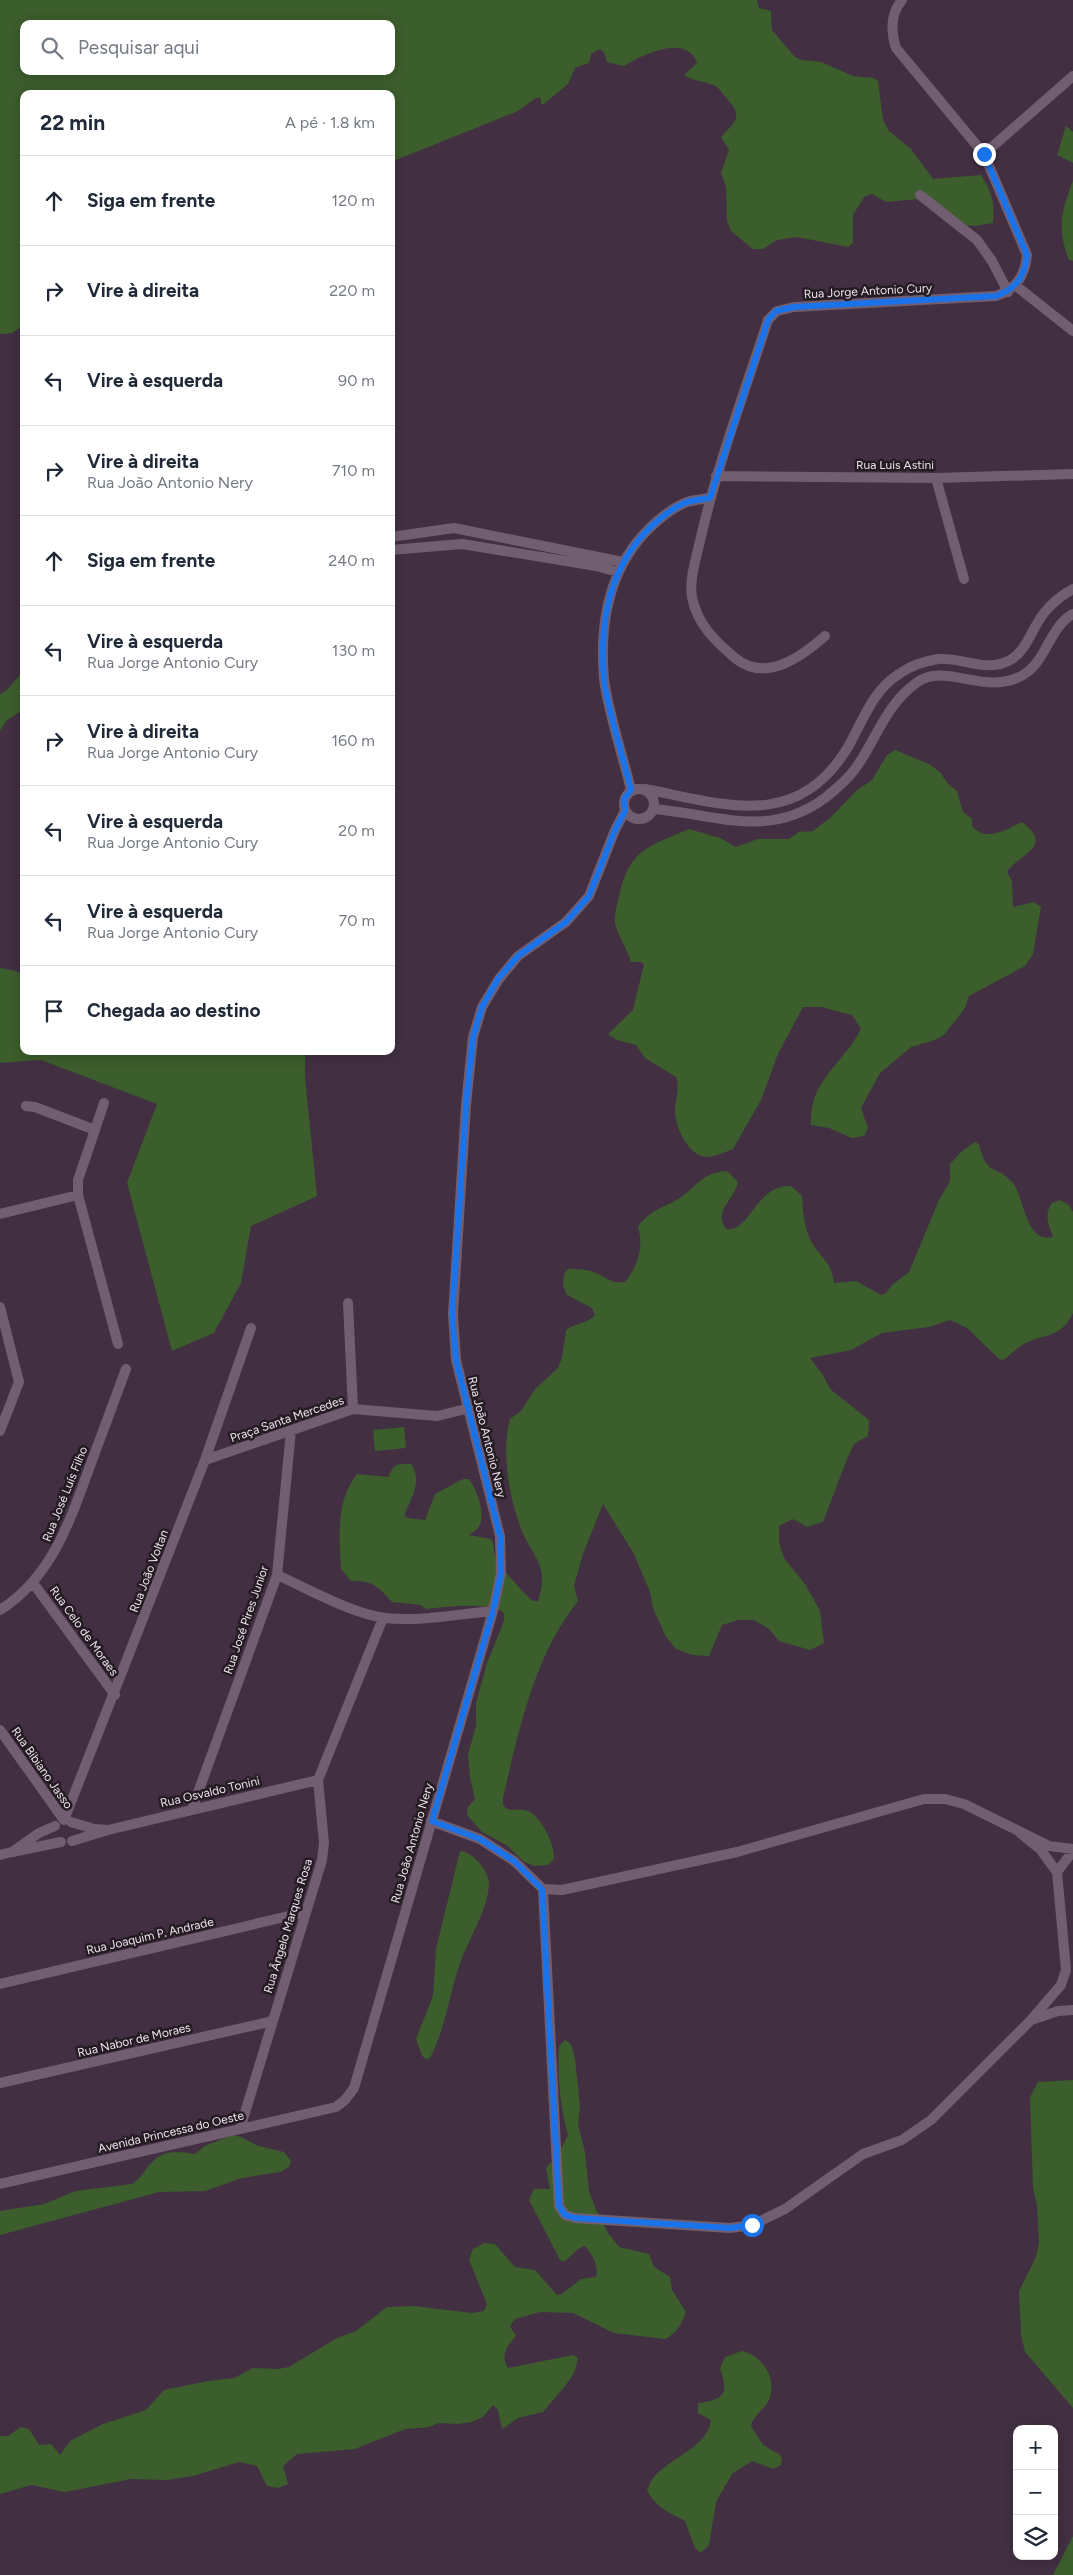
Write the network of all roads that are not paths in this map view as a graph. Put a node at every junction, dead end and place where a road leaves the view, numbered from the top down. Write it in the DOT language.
graph roads {
  1 [pos="902,0"];
  2 [pos="1073,76"];
  3 [pos="984,154"];
  4 [pos="920,196"];
  5 [pos="1012,289"];
  6 [pos="1073,331"];
  7 [pos="1073,474"];
  8 [pos="716,476"];
  9 [pos="936,478"];
  10 [pos="710,498"];
  11 [pos="463,530"];
  12 [pos="415,534"];
  13 [pos="395,536"];
  14 [pos="462,544"];
  15 [pos="417,546"];
  16 [pos="395,549"];
  17 [pos="623,562"];
  18 [pos="618,572"];
  19 [pos="964,579"];
  20 [pos="1073,589"];
  21 [pos="1073,614"];
  22 [pos="825,636"];
  23 [pos="645,789"];
  24 [pos="631,790"];
  25 [pos="653,809"];
  26 [pos="625,811"];
  27 [pos="104,1103"];
  28 [pos="26,1106"];
  29 [pos="95,1130"];
  30 [pos="78,1195"];
  31 [pos="0,1214"];
  32 [pos="348,1303"];
  33 [pos="0,1307"];
  34 [pos="251,1328"];
  35 [pos="118,1344"];
  36 [pos="126,1369"];
  37 [pos="353,1409"];
  38 [pos="466,1409"];
  39 [pos="0,1431"];
  40 [pos="291,1431"];
  41 [pos="206,1460"];
  42 [pos="277,1575"];
  43 [pos="33,1583"];
  44 [pos="0,1610"];
  45 [pos="493,1611"];
  46 [pos="383,1618"];
  47 [pos="115,1695"];
  48 [pos="0,1730"];
  49 [pos="318,1780"];
  50 [pos="192,1809"];
  51 [pos="432,1821"];
  52 [pos="64,1823"];
  53 [pos="108,1830"];
  54 [pos="1018,1832"];
  55 [pos="72,1841"];
  56 [pos="60,1842"];
  57 [pos="1073,1850"];
  58 [pos="12,1852"];
  59 [pos="0,1855"];
  60 [pos="1057,1872"];
  61 [pos="542,1889"];
  62 [pos="306,1912"];
  63 [pos="0,1984"];
  64 [pos="1073,2010"];
  65 [pos="273,2021"];
  66 [pos="1030,2021"];
  67 [pos="0,2083"];
  68 [pos="345,2100"];
  69 [pos="240,2129"];
  70 [pos="0,2184"];
  1 -- 3 [label="street"];
  2 -- 3 [label="street"];
  3 -- 5 [label="street"];
  4 -- 5 [label="street"];
  5 -- 6 [label="street"];
  5 -- 8 [label="street, Rua Jorge Antonio Cury"];
  7 -- 9 [label="street, Rua Luis Astini"];
  8 -- 9 [label="street, Rua Luis Astini"];
  8 -- 10 [label="street, Rua Jorge Antonio Cury"];
  9 -- 19 [label="street"];
  10 -- 17 [label="street"];
  10 -- 22 [label="street, Rua Jorge Antonio Cury"];
  11 -- 12 [label="street"];
  11 -- 14 [label="street"];
  11 -- 17 [label="street"];
  12 -- 13 [label="street"];
  12 -- 15 [label="street"];
  14 -- 15 [label="street"];
  14 -- 18 [label="street"];
  15 -- 16 [label="street"];
  17 -- 18 [label="street"];
  18 -- 24 [label="street"];
  20 -- 23 [label="street"];
  21 -- 25 [label="street"];
  23 -- 24 [label="street"];
  23 -- 25 [label="street"];
  24 -- 26 [label="street"];
  25 -- 26 [label="street"];
  26 -- 38 [label="street, Rua João Antonio Nery"];
  27 -- 29 [label="street"];
  28 -- 29 [label="street"];
  29 -- 30 [label="street"];
  30 -- 31 [label="street"];
  30 -- 35 [label="street"];
  32 -- 37 [label="street"];
  33 -- 39 [label="street"];
  34 -- 41 [label="street, Rua João Voltan"];
  36 -- 43 [label="street, Rua José Luís Filho"];
  37 -- 38 [label="street, Praça Santa Mercedes"];
  37 -- 40 [label="street, Praça Santa Mercedes"];
  38 -- 45 [label="street, Rua João Antonio Nery"];
  40 -- 41 [label="street, Praça Santa Mercedes"];
  40 -- 42 [label="street, Rua José Pires Junior"];
  41 -- 47 [label="street, Rua João Voltan"];
  42 -- 46 [label="street"];
  42 -- 50 [label="street, Rua José Pires Junior"];
  43 -- 44 [label="street, Rua José Luís Filho"];
  43 -- 47 [label="street, Rua Celo de Moraes"];
  45 -- 46 [label="street"];
  45 -- 51 [label="street, Rua João Antonio Nery"];
  46 -- 49 [label="street, Rua Ângelo Marques Rosa"];
  47 -- 52 [label="street, Rua João Voltan"];
  48 -- 52 [label="street, Rua Bibiano Jasso"];
  49 -- 50 [label="street, Rua Osvaldo Tonini"];
  49 -- 62 [label="street, Rua Ângelo Marques Rosa"];
  50 -- 53 [label="street, Rua Osvaldo Tonini"];
  51 -- 61 [label="street"];
  51 -- 68 [label="street, Rua João Antonio Nery"];
  52 -- 53 [label="street, Rua Osvaldo Tonini"];
  52 -- 55 [label="street"];
  52 -- 56 [label="street"];
  52 -- 58 [label="street, Rua Osvaldo Tonini"];
  53 -- 55 [label="street, Rua Osvaldo Tonini"];
  54 -- 57 [label="street"];
  54 -- 60 [label="street"];
  54 -- 61 [label="street"];
  55 -- 56 [label="street, Rua Osvaldo Tonini"];
  56 -- 58 [label="street, Rua Osvaldo Tonini"];
  57 -- 60 [label="street"];
  58 -- 59 [label="street, Rua Osvaldo Tonini"];
  60 -- 66 [label="street"];
  61 -- 66 [label="street"];
  62 -- 63 [label="street, Rua Joaquim P. Andrade"];
  62 -- 65 [label="street, Rua Ângelo Marques Rosa"];
  64 -- 66 [label="street"];
  65 -- 67 [label="street, Rua Nabor de Moraes"];
  65 -- 69 [label="street, Rua Ângelo Marques Rosa"];
  68 -- 69 [label="street, Avenida Princessa do Oeste"];
  69 -- 70 [label="street, Avenida Princessa do Oeste"];
}
